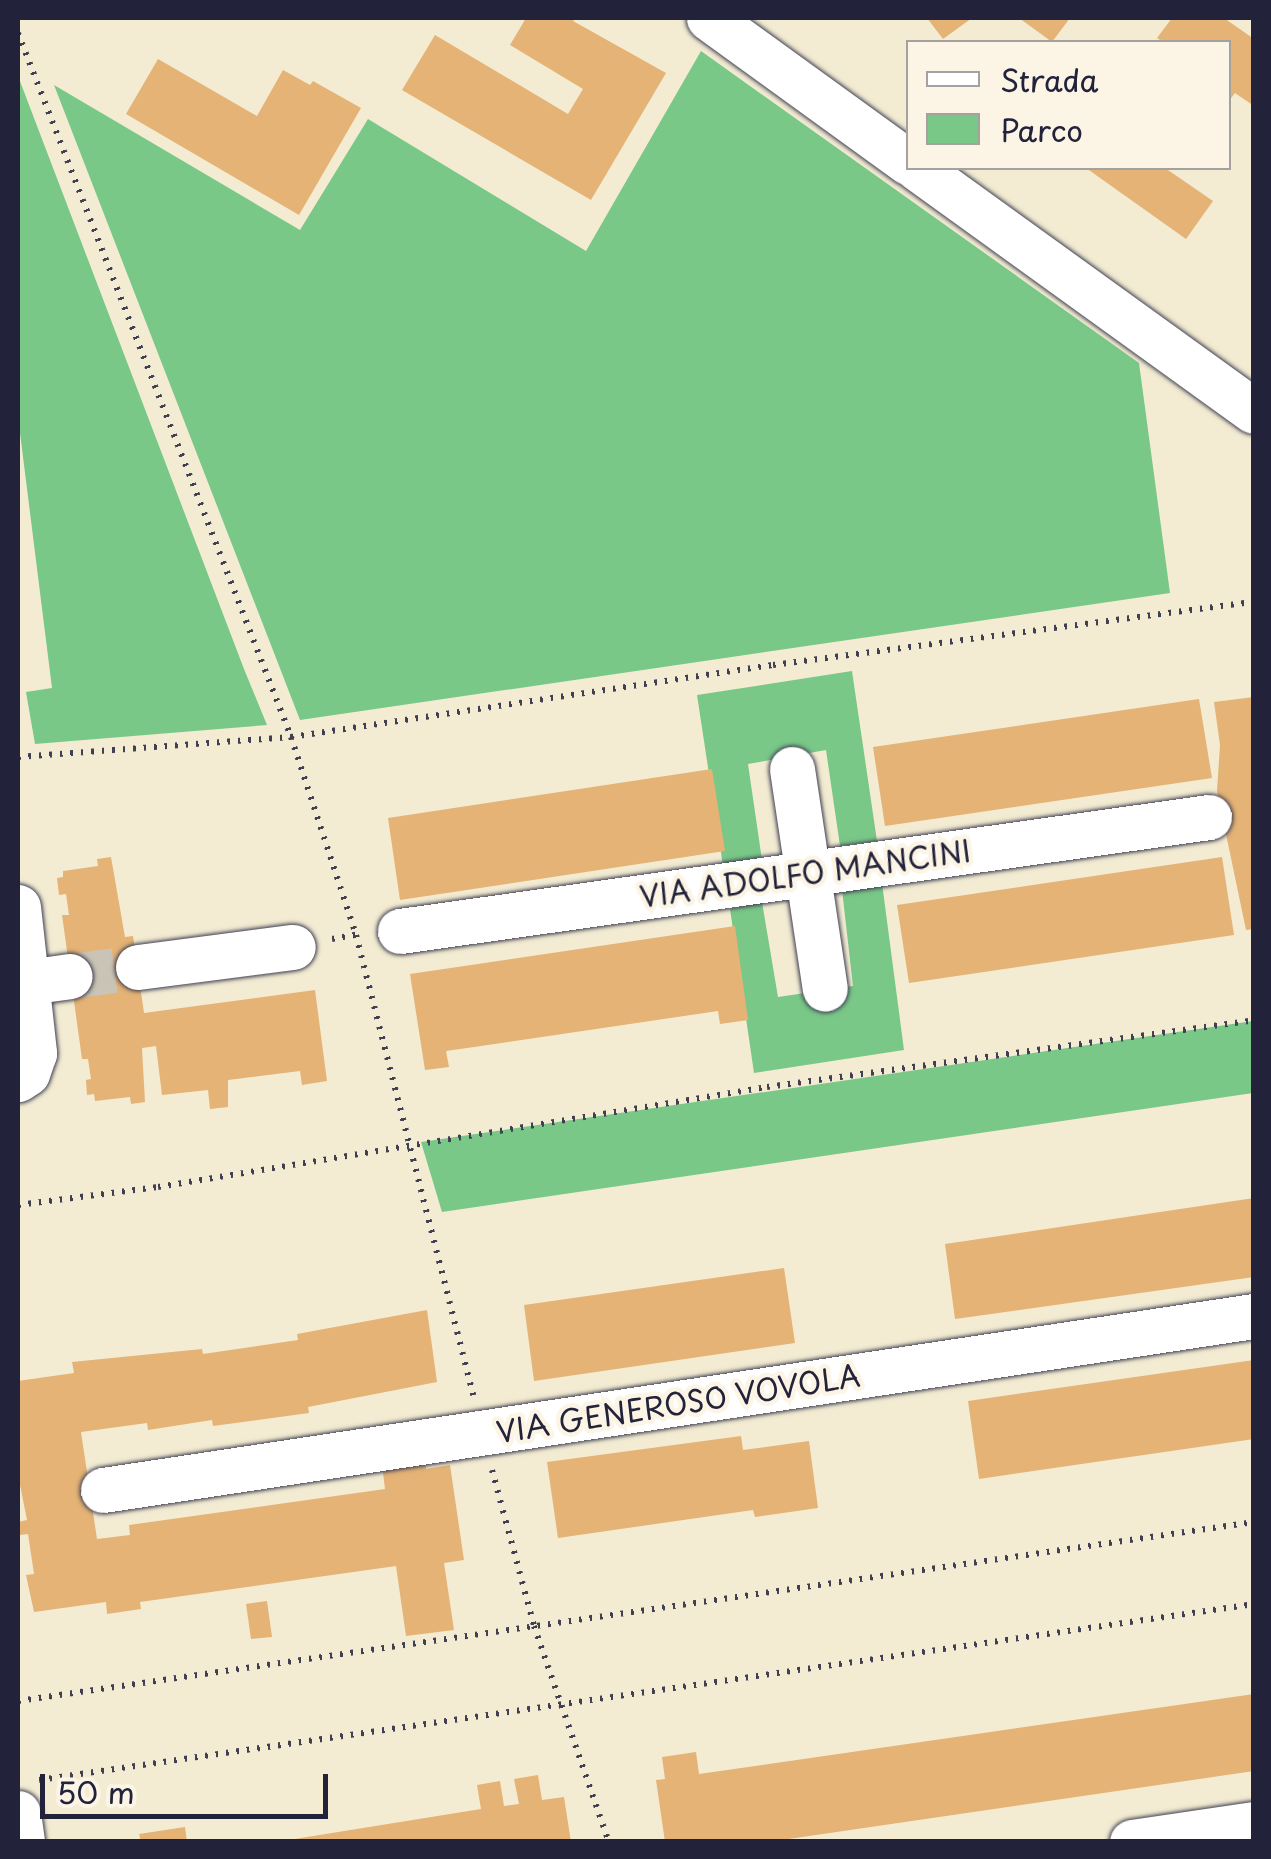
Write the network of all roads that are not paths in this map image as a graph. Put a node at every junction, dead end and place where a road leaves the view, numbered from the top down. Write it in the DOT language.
graph roads {
  1 [pos="710,18"];
  2 [pos="906,161"];
  3 [pos="920,170"];
  4 [pos="1254,411"];
  5 [pos="792,769"];
  6 [pos="1209,817"];
  7 [pos="808,872"];
  8 [pos="18,919"];
  9 [pos="400,931"];
  10 [pos="293,947"];
  11 [pos="138,967"];
  12 [pos="826,989"];
  13 [pos="18,1079"];
  14 [pos="1254,1316"];
  15 [pos="103,1490"];
  16 [pos="27,1797"];
  17 [pos="1254,1824"];
  18 [pos="22,1842"];
  19 [pos="1132,1842"];
  1 -- 2 [label="street"];
  3 -- 4 [label="street"];
  5 -- 7 [label="street"];
  6 -- 7 [label="street, VIA ADOLFO MANCINI"];
  7 -- 9 [label="street, VIA ADOLFO MANCINI"];
  7 -- 12 [label="street"];
  8 -- 13 [label="street"];
  10 -- 11 [label="street"];
  14 -- 15 [label="street, VIA GENEROSO VOVOLA"];
  16 -- 18 [label="street"];
  17 -- 19 [label="street"];
}
